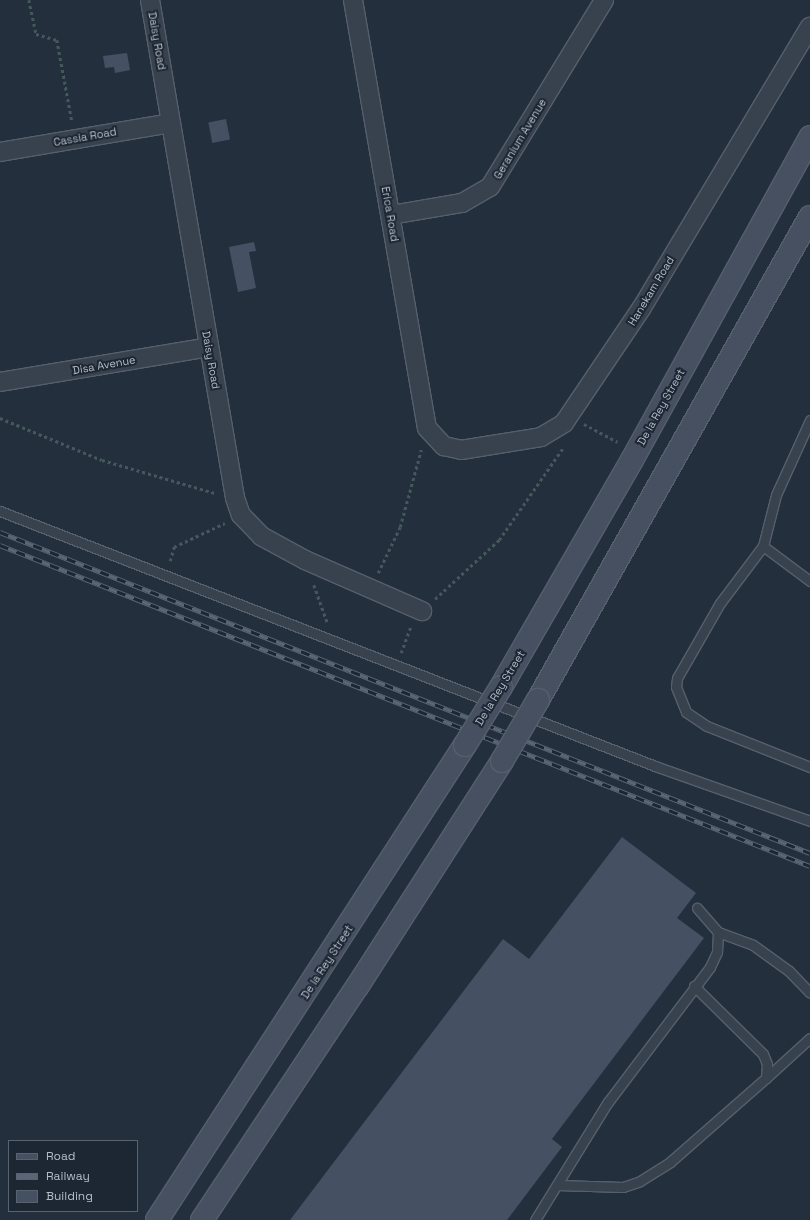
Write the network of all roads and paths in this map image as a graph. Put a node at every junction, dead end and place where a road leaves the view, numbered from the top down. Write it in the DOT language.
graph roads {
  1 [pos="29,0"];
  2 [pos="150,0"];
  3 [pos="353,0"];
  4 [pos="604,0"];
  5 [pos="810,27"];
  6 [pos="171,123"];
  7 [pos="810,137"];
  8 [pos="74,139"];
  9 [pos="0,152"];
  10 [pos="391,215"];
  11 [pos="810,217"];
  12 [pos="209,347"];
  13 [pos="0,382"];
  14 [pos="0,418"];
  15 [pos="810,420"];
  16 [pos="427,428"];
  17 [pos="558,428"];
  18 [pos="578,428"];
  19 [pos="618,442"];
  20 [pos="235,498"];
  21 [pos="0,511"];
  22 [pos="242,515"];
  23 [pos="763,546"];
  24 [pos="305,560"];
  25 [pos="166,573"];
  26 [pos="810,581"];
  27 [pos="370,588"];
  28 [pos="422,611"];
  29 [pos="333,639"];
  30 [pos="399,665"];
  31 [pos="810,766"];
  32 [pos="810,821"];
  33 [pos="697,908"];
  34 [pos="718,932"];
  35 [pos="694,986"];
  36 [pos="810,993"];
  37 [pos="810,1038"];
  38 [pos="766,1078"];
  39 [pos="557,1185"];
  40 [pos="157,1220"];
  41 [pos="202,1220"];
  42 [pos="536,1220"];
  1 -- 8 [label="path"];
  2 -- 6 [label="street, Daisy Road"];
  3 -- 10 [label="street, Erica Road"];
  4 -- 10 [label="street, Geranium Avenue"];
  5 -- 17 [label="street, Hanekam Road"];
  6 -- 8 [label="street, Cassia Road"];
  6 -- 12 [label="street, Daisy Road"];
  7 -- 40 [label="main road, De la Rey Street, bridge"];
  8 -- 9 [label="street, Cassia Road"];
  10 -- 16 [label="street, Erica Road"];
  11 -- 41 [label="main road, bridge"];
  12 -- 13 [label="street, Disa Avenue"];
  12 -- 20 [label="street, Daisy Road"];
  14 -- 20 [label="path"];
  15 -- 23 [label="lane"];
  16 -- 17 [label="street"];
  16 -- 27 [label="path"];
  17 -- 28 [label="path"];
  18 -- 19 [label="path"];
  20 -- 22 [label="street, Daisy Road"];
  21 -- 25 [label="lane"];
  22 -- 24 [label="street, Daisy Road"];
  22 -- 25 [label="path"];
  23 -- 26 [label="lane"];
  23 -- 31 [label="lane"];
  24 -- 27 [label="street, Daisy Road"];
  24 -- 29 [label="path"];
  25 -- 29 [label="lane"];
  27 -- 28 [label="street, Daisy Road"];
  28 -- 30 [label="path"];
  29 -- 30 [label="lane"];
  30 -- 32 [label="lane"];
  33 -- 34 [label="lane"];
  34 -- 35 [label="lane"];
  34 -- 36 [label="lane"];
  35 -- 38 [label="lane"];
  35 -- 39 [label="lane"];
  37 -- 38 [label="lane"];
  38 -- 39 [label="lane"];
  39 -- 42 [label="lane"];
}
